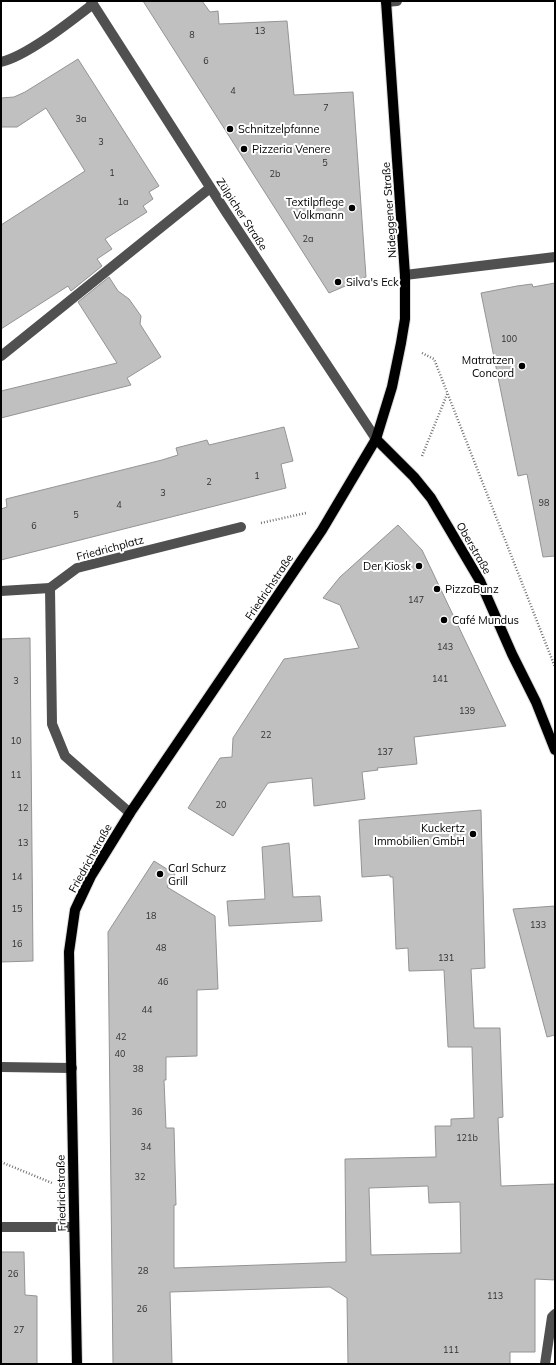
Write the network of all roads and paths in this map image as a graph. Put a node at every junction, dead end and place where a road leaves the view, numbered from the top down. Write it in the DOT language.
graph roads {
  1 [pos="390,1"];
  2 [pos="92,3"];
  3 [pos="1,62"];
  4 [pos="210,188"];
  5 [pos="555,257"];
  6 [pos="405,274"];
  7 [pos="401,343"];
  8 [pos="1,356"];
  9 [pos="448,392"];
  10 [pos="376,439"];
  11 [pos="414,477"];
  12 [pos="337,506"];
  13 [pos="240,527"];
  14 [pos="50,588"];
  15 [pos="1,591"];
  16 [pos="555,667"];
  17 [pos="555,750"];
  18 [pos="130,813"];
  19 [pos="1,1067"];
  20 [pos="72,1068"];
  21 [pos="1,1162"];
  22 [pos="73,1192"];
  23 [pos="1,1227"];
  24 [pos="74,1227"];
  25 [pos="555,1314"];
  26 [pos="78,1364"];
  27 [pos="545,1364"];
  1 -- 6 [label="main road, Nideggener Straße"];
  2 -- 3 [label="street"];
  2 -- 4 [label="street, Zülpicher Straße"];
  4 -- 8 [label="street"];
  4 -- 10 [label="street, Zülpicher Straße"];
  5 -- 6 [label="street"];
  6 -- 7 [label="main road, Nideggener Straße"];
  7 -- 9 [label="path"];
  7 -- 10 [label="main road, Nideggener Straße"];
  9 -- 11 [label="path"];
  9 -- 16 [label="path"];
  10 -- 11 [label="main road, Oberstraße"];
  10 -- 12 [label="main road, Friedrichstraße"];
  11 -- 17 [label="main road, Oberstraße"];
  12 -- 13 [label="path"];
  12 -- 18 [label="main road, Friedrichstraße"];
  13 -- 14 [label="street, Friedrichplatz"];
  14 -- 15 [label="street"];
  14 -- 18 [label="street"];
  18 -- 20 [label="main road, Friedrichstraße"];
  19 -- 20 [label="street"];
  20 -- 22 [label="main road, Friedrichstraße"];
  21 -- 22 [label="path"];
  22 -- 24 [label="main road, Friedrichstraße"];
  23 -- 24 [label="street"];
  24 -- 26 [label="main road, Friedrichstraße"];
  25 -- 27 [label="street"];
}
